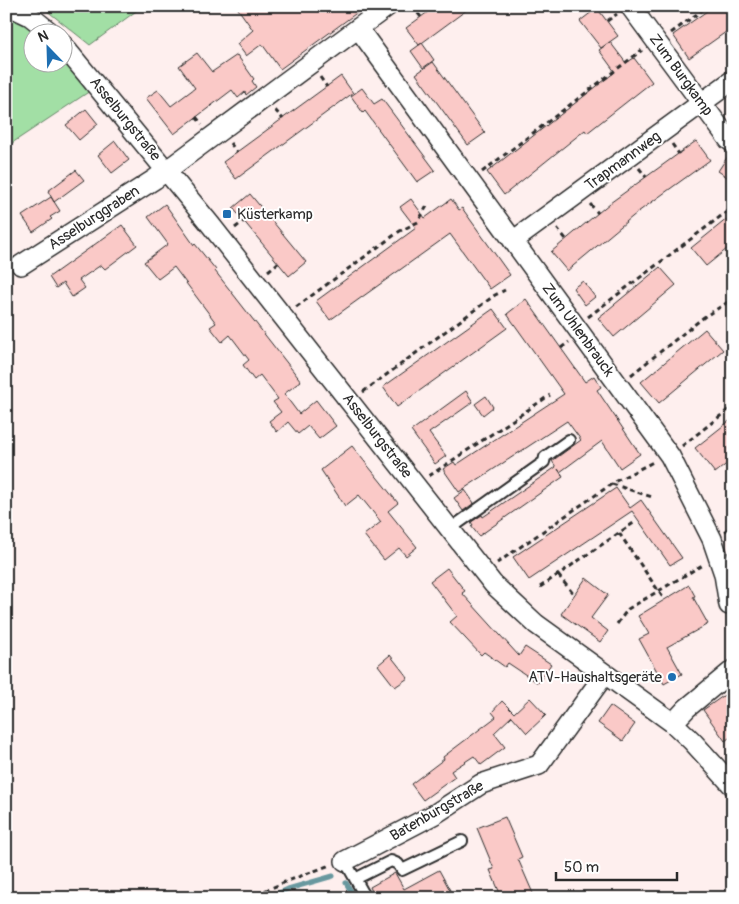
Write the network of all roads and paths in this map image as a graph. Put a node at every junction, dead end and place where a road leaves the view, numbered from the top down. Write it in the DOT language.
graph roads {
  1 [pos="9,6"];
  2 [pos="388,6"];
  3 [pos="412,6"];
  4 [pos="630,6"];
  5 [pos="708,6"];
  6 [pos="421,18"];
  7 [pos="38,22"];
  8 [pos="358,28"];
  9 [pos="655,40"];
  10 [pos="72,56"];
  11 [pos="317,74"];
  12 [pos="733,80"];
  13 [pos="327,86"];
  14 [pos="701,103"];
  15 [pos="273,107"];
  16 [pos="283,119"];
  17 [pos="228,140"];
  18 [pos="733,143"];
  19 [pos="237,152"];
  20 [pos="166,171"];
  21 [pos="470,182"];
  22 [pos="427,206"];
  23 [pos="733,207"];
  24 [pos="244,222"];
  25 [pos="553,222"];
  26 [pos="235,228"];
  27 [pos="396,234"];
  28 [pos="566,239"];
  29 [pos="400,240"];
  30 [pos="513,241"];
  31 [pos="362,259"];
  32 [pos="278,263"];
  33 [pos="366,264"];
  34 [pos="21,265"];
  35 [pos="268,271"];
  36 [pos="329,283"];
  37 [pos="333,288"];
  38 [pos="505,290"];
  39 [pos="733,299"];
  40 [pos="296,306"];
  41 [pos="575,326"];
  42 [pos="618,385"];
  43 [pos="362,392"];
  44 [pos="550,395"];
  45 [pos="733,406"];
  46 [pos="569,440"];
  47 [pos="670,456"];
  48 [pos="428,477"];
  49 [pos="612,484"];
  50 [pos="652,498"];
  51 [pos="635,522"];
  52 [pos="450,529"];
  53 [pos="620,532"];
  54 [pos="709,559"];
  55 [pos="497,563"];
  56 [pos="558,575"];
  57 [pos="540,587"];
  58 [pos="659,591"];
  59 [pos="575,596"];
  60 [pos="664,600"];
  61 [pos="729,605"];
  62 [pos="616,624"];
  63 [pos="733,662"];
  64 [pos="733,670"];
  65 [pos="605,674"];
  66 [pos="673,723"];
  67 [pos="733,786"];
  68 [pos="462,841"];
  69 [pos="345,861"];
  70 [pos="355,879"];
  71 [pos="248,898"];
  72 [pos="366,898"];
  1 -- 7 [label="street"];
  2 -- 8 [label="street"];
  3 -- 6 [label="path"];
  4 -- 9 [label="street, Zum Burgkamp"];
  5 -- 9 [label="path"];
  8 -- 20 [label="street"];
  8 -- 21 [label="street, Zum Uhlenbrauck"];
  9 -- 14 [label="street, Zum Burgkamp"];
  9 -- 21 [label="path"];
  10 -- 20 [label="street, Asselburgstraße"];
  11 -- 13 [label="path"];
  12 -- 14 [label="street, Trapmannweg"];
  14 -- 18 [label="street, Zum Burgkamp"];
  14 -- 30 [label="street, Trapmannweg"];
  15 -- 16 [label="path"];
  17 -- 19 [label="path"];
  20 -- 34 [label="street, Asselburggraben"];
  20 -- 52 [label="street, Asselburgstraße"];
  21 -- 30 [label="street, Zum Uhlenbrauck"];
  22 -- 27 [label="path"];
  23 -- 41 [label="path"];
  24 -- 26 [label="path"];
  25 -- 28 [label="path"];
  27 -- 29 [label="path"];
  27 -- 31 [label="path"];
  30 -- 41 [label="street, Zum Uhlenbrauck"];
  31 -- 33 [label="path"];
  31 -- 36 [label="path"];
  32 -- 35 [label="path"];
  36 -- 37 [label="path"];
  36 -- 40 [label="path"];
  38 -- 43 [label="path"];
  39 -- 42 [label="path"];
  41 -- 42 [label="street, Zum Uhlenbrauck"];
  42 -- 47 [label="street, Zum Uhlenbrauck"];
  44 -- 48 [label="path"];
  45 -- 47 [label="path"];
  46 -- 52 [label="lane"];
  47 -- 49 [label="path"];
  47 -- 61 [label="street, Zum Uhlenbrauck"];
  49 -- 50 [label="path"];
  49 -- 55 [label="path"];
  51 -- 53 [label="path"];
  52 -- 65 [label="street, Asselburgstraße"];
  53 -- 56 [label="path"];
  53 -- 58 [label="path"];
  54 -- 58 [label="path"];
  56 -- 57 [label="path"];
  56 -- 59 [label="path"];
  58 -- 60 [label="path"];
  58 -- 62 [label="path"];
  61 -- 63 [label="path"];
  64 -- 66 [label="street"];
  65 -- 66 [label="street, Asselburgstraße"];
  65 -- 69 [label="street, Batenburgstraße"];
  66 -- 67 [label="street, Asselburgstraße"];
  68 -- 70 [label="lane"];
  69 -- 70 [label="lane"];
  69 -- 71 [label="path"];
  70 -- 72 [label="lane"];
}
